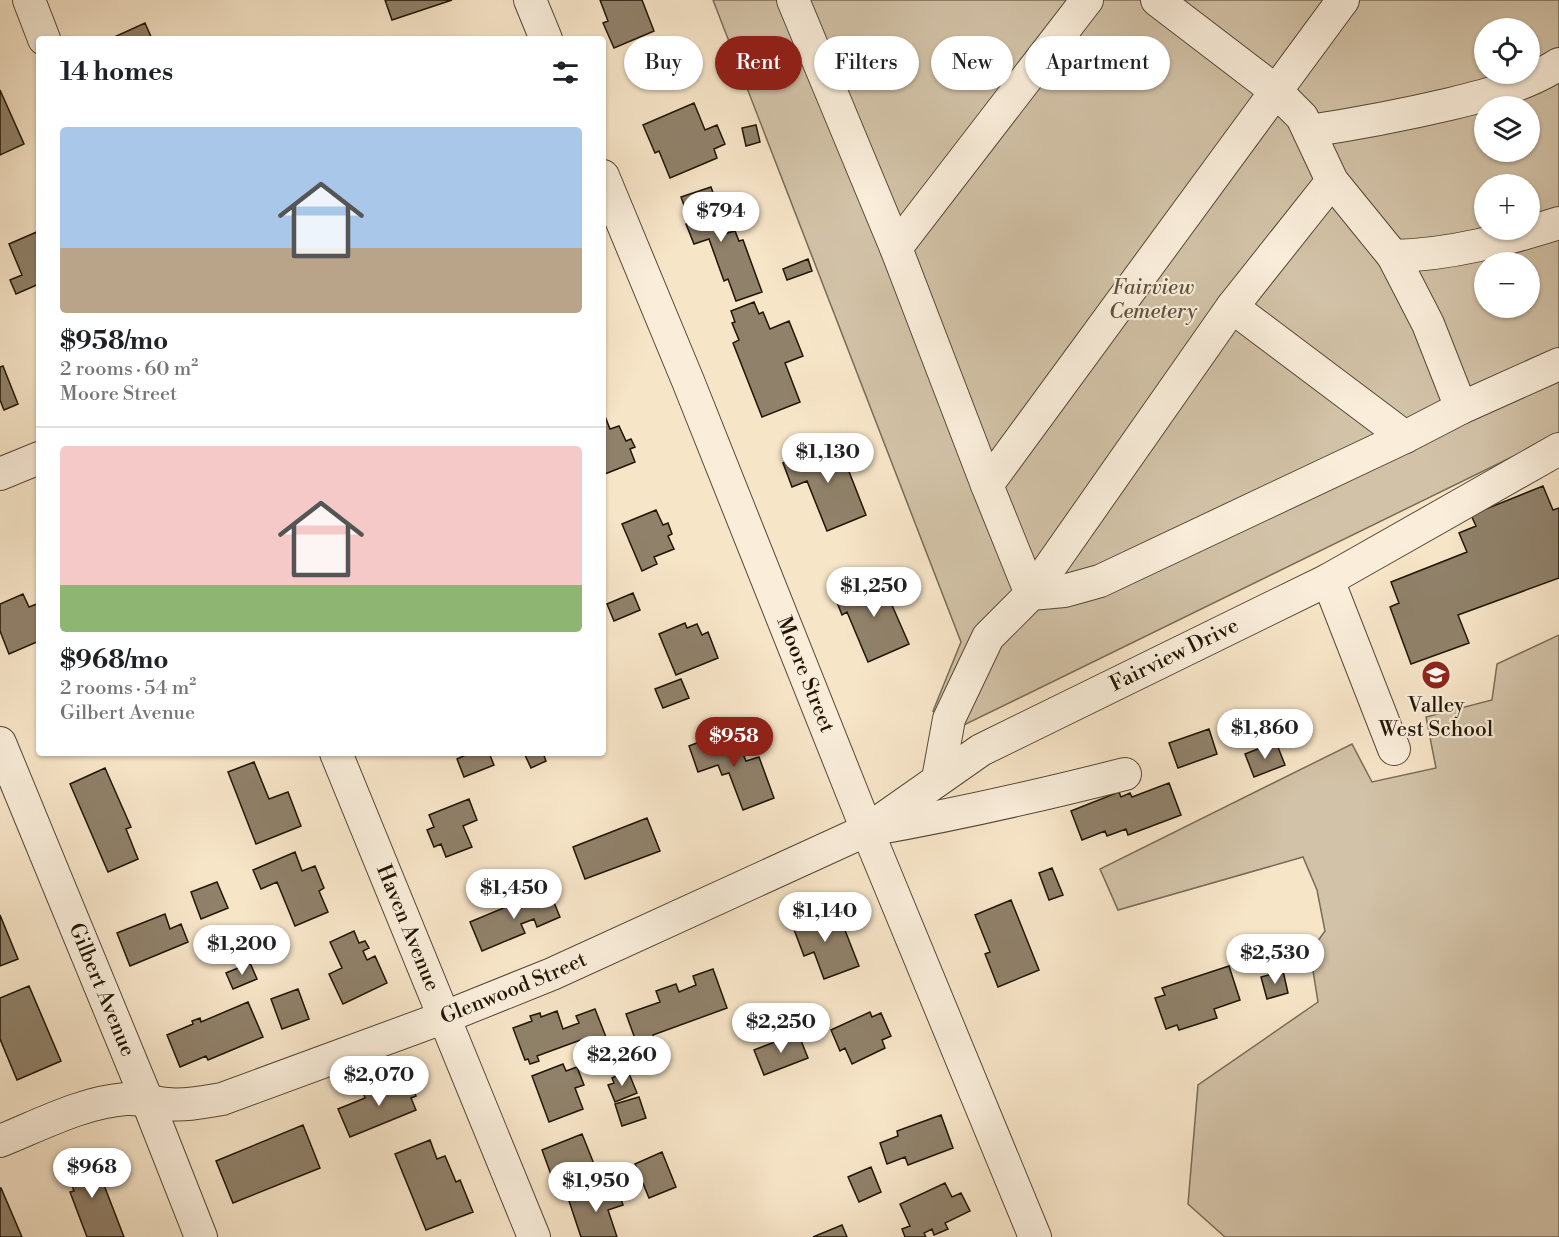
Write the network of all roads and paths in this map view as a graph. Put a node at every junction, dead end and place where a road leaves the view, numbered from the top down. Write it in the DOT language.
graph roads {
  1 [pos="30,0"];
  2 [pos="530,0"];
  3 [pos="793,0"];
  4 [pos="1086,0"];
  5 [pos="1157,0"];
  6 [pos="1343,0"];
  7 [pos="43,36"];
  8 [pos="545,36"];
  9 [pos="1559,64"];
  10 [pos="1276,91"];
  11 [pos="1309,131"];
  12 [pos="1332,182"];
  13 [pos="606,183"];
  14 [pos="1559,223"];
  15 [pos="896,248"];
  16 [pos="1394,256"];
  17 [pos="1232,308"];
  18 [pos="1559,364"];
  19 [pos="1461,408"];
  20 [pos="1405,437"];
  21 [pos="1559,449"];
  22 [pos="36,459"];
  23 [pos="0,474"];
  24 [pos="987,484"];
  25 [pos="1328,580"];
  26 [pos="1031,594"];
  27 [pos="0,743"];
  28 [pos="1394,749"];
  29 [pos="337,756"];
  30 [pos="1125,774"];
  31 [pos="938,778"];
  32 [pos="10,793"];
  33 [pos="867,830"];
  34 [pos="445,1017"];
  35 [pos="147,1100"];
  36 [pos="0,1141"];
  37 [pos="201,1237"];
  38 [pos="534,1237"];
  39 [pos="1035,1237"];
  1 -- 7 [label="street"];
  2 -- 8 [label="street"];
  3 -- 15 [label="street"];
  4 -- 15 [label="street"];
  5 -- 10 [label="street"];
  6 -- 10 [label="street"];
  9 -- 11 [label="street"];
  10 -- 11 [label="street"];
  10 -- 24 [label="street"];
  11 -- 12 [label="street"];
  12 -- 16 [label="street"];
  12 -- 17 [label="street"];
  13 -- 33 [label="street, Moore Street"];
  14 -- 16 [label="street"];
  15 -- 24 [label="street"];
  16 -- 19 [label="street"];
  17 -- 20 [label="street"];
  17 -- 26 [label="street"];
  18 -- 19 [label="street"];
  19 -- 20 [label="street"];
  20 -- 26 [label="street"];
  21 -- 25 [label="street, Fairview Drive"];
  22 -- 23 [label="street"];
  24 -- 26 [label="street"];
  25 -- 28 [label="street"];
  25 -- 31 [label="street, Fairview Drive"];
  26 -- 31 [label="street"];
  27 -- 32 [label="street, Gilbert Avenue"];
  29 -- 34 [label="street, Haven Avenue"];
  30 -- 33 [label="street"];
  31 -- 33 [label="street, Fairview Drive"];
  32 -- 35 [label="street, Gilbert Avenue"];
  33 -- 34 [label="street, Glenwood Street"];
  33 -- 39 [label="street, Moore Street"];
  34 -- 35 [label="street, Glenwood Street"];
  34 -- 38 [label="street, Haven Avenue"];
  35 -- 36 [label="street, Glenwood Street"];
  35 -- 37 [label="street, Gilbert Avenue"];
}
